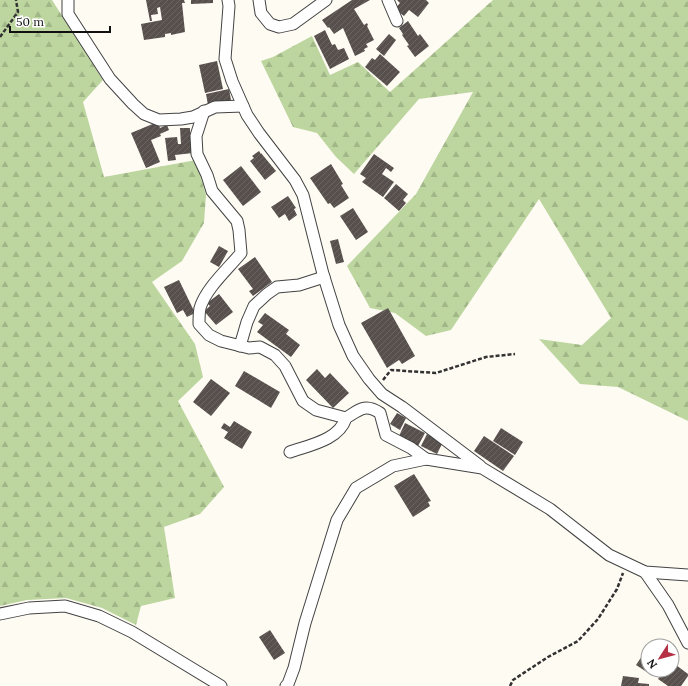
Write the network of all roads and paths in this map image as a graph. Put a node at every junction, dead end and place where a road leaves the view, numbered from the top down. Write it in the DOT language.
graph roads {
  1 [pos="16,0"];
  2 [pos="68,0"];
  3 [pos="228,0"];
  4 [pos="259,0"];
  5 [pos="326,0"];
  6 [pos="388,0"];
  7 [pos="397,21"];
  8 [pos="0,37"];
  9 [pos="243,106"];
  10 [pos="204,111"];
  11 [pos="324,277"];
  12 [pos="240,346"];
  13 [pos="515,354"];
  14 [pos="376,388"];
  15 [pos="346,418"];
  16 [pos="290,452"];
  17 [pos="426,459"];
  18 [pos="482,468"];
  19 [pos="627,564"];
  20 [pos="644,572"];
  21 [pos="688,575"];
  22 [pos="0,614"];
  23 [pos="688,643"];
  24 [pos="221,686"];
  25 [pos="286,686"];
  26 [pos="510,686"];
  1 -- 8 [label="path"];
  2 -- 10 [label="street"];
  3 -- 9 [label="street"];
  4 -- 5 [label="street"];
  6 -- 7 [label="street"];
  9 -- 10 [label="street"];
  9 -- 11 [label="street"];
  10 -- 12 [label="street"];
  11 -- 12 [label="street"];
  11 -- 14 [label="street"];
  12 -- 15 [label="street"];
  13 -- 14 [label="path"];
  14 -- 18 [label="street"];
  15 -- 16 [label="street"];
  15 -- 17 [label="street"];
  17 -- 18 [label="street"];
  17 -- 25 [label="street"];
  18 -- 19 [label="street"];
  19 -- 20 [label="street"];
  19 -- 26 [label="path"];
  20 -- 21 [label="street"];
  20 -- 23 [label="street"];
  22 -- 24 [label="street"];
}
